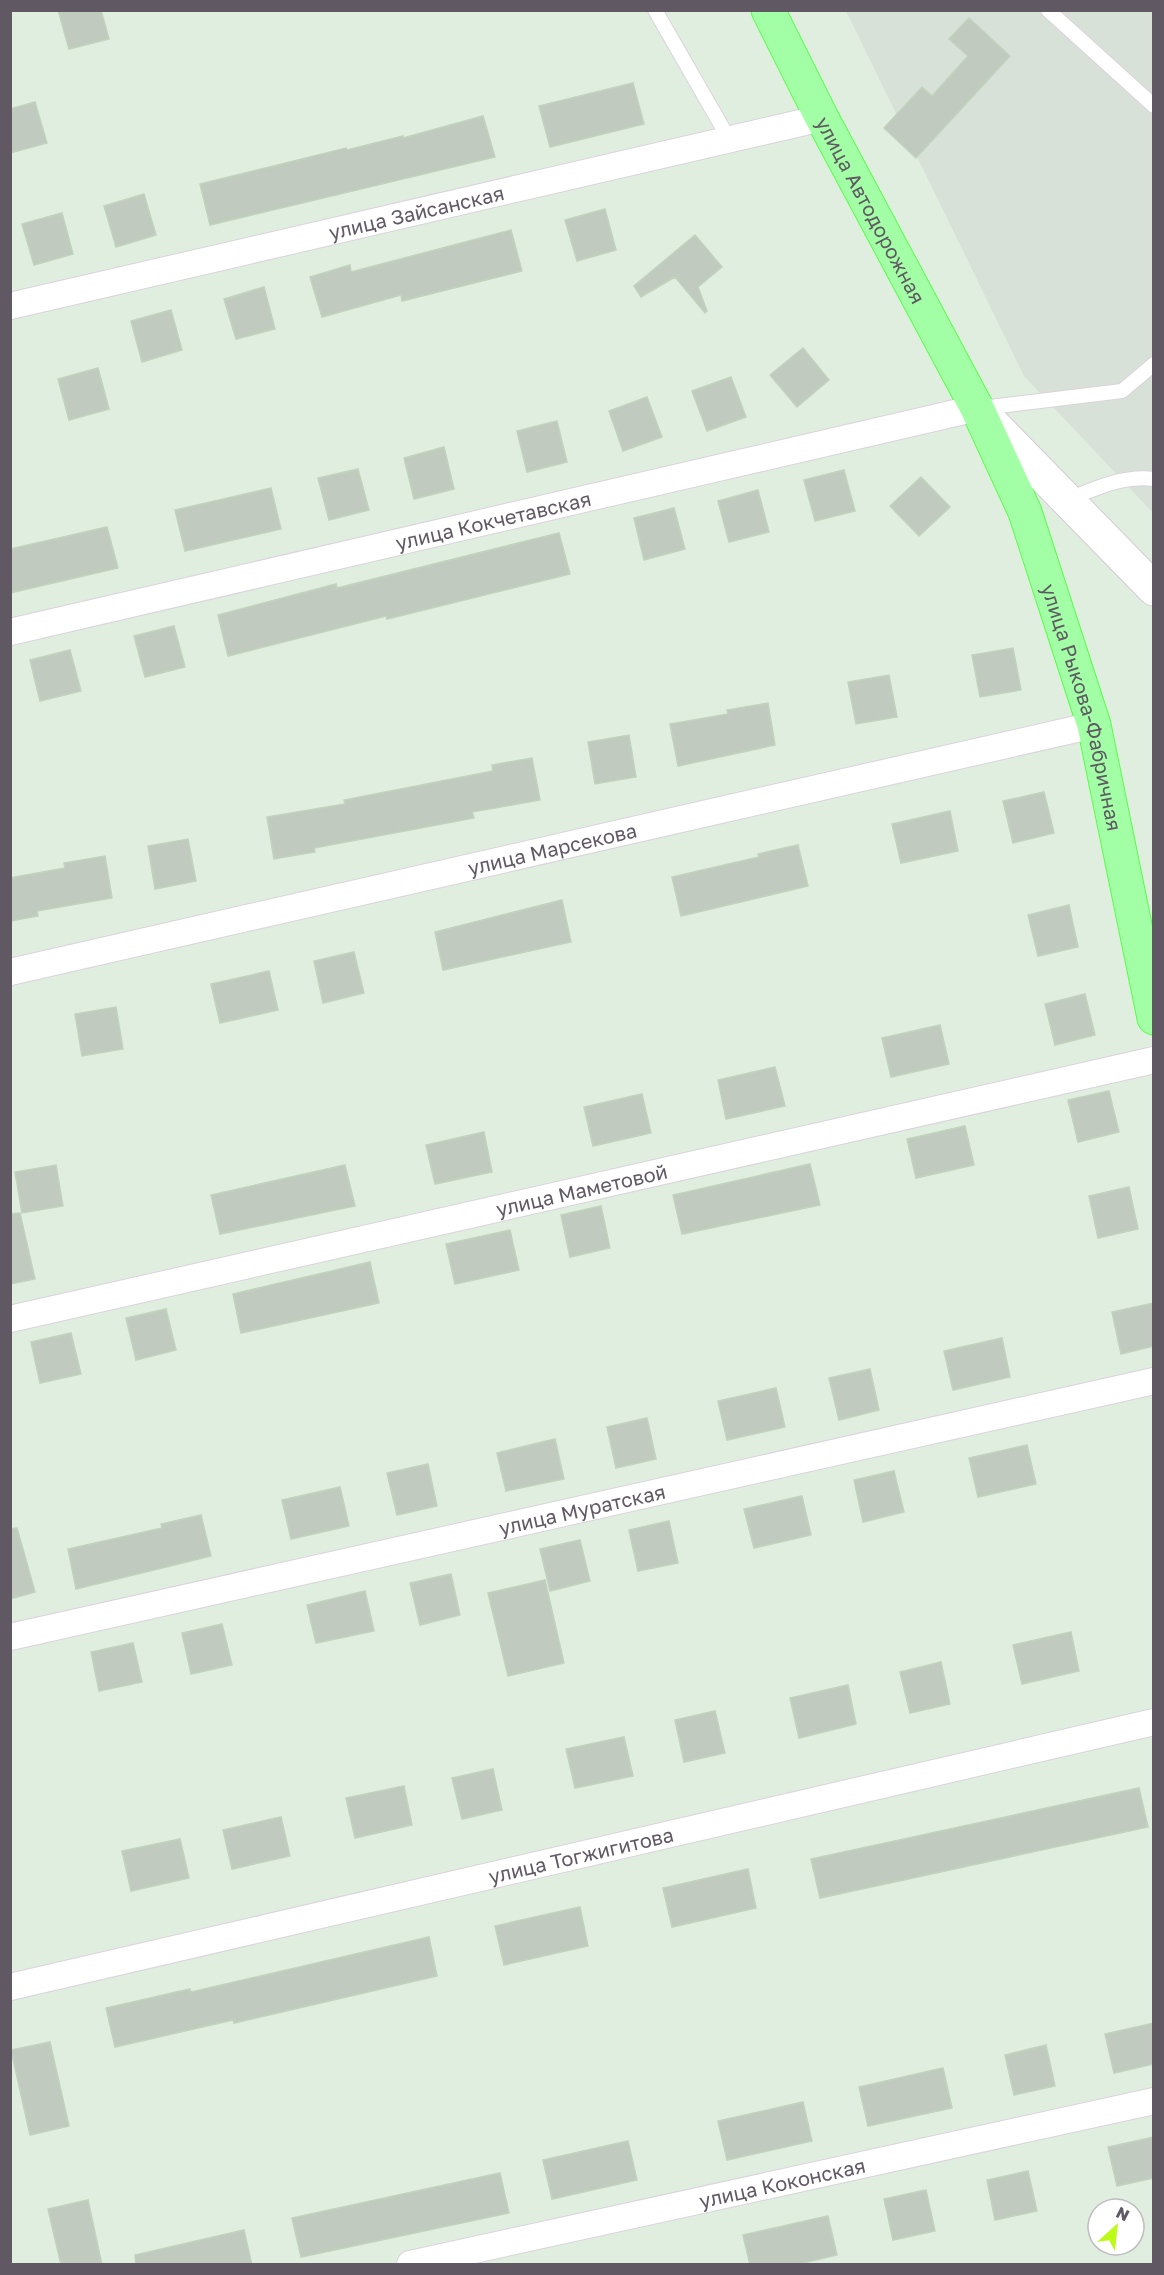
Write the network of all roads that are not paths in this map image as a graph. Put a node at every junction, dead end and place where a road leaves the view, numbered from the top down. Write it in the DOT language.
graph roads {
  1 [pos="655,10"];
  2 [pos="768,10"];
  3 [pos="1048,10"];
  4 [pos="1154,106"];
  5 [pos="822,118"];
  6 [pos="729,139"];
  7 [pos="10,306"];
  8 [pos="1154,364"];
  9 [pos="977,408"];
  10 [pos="1154,479"];
  11 [pos="1067,500"];
  12 [pos="1154,589"];
  13 [pos="10,632"];
  14 [pos="1094,725"];
  15 [pos="10,972"];
  16 [pos="1154,1018"];
  17 [pos="1154,1060"];
  18 [pos="10,1319"];
  19 [pos="1154,1381"];
  20 [pos="10,1637"];
  21 [pos="1154,1722"];
  22 [pos="10,1987"];
  23 [pos="1154,2101"];
  24 [pos="410,2265"];
  1 -- 6 [label="lane"];
  2 -- 5 [label="main road, улица Автодорожная"];
  3 -- 4 [label="lane"];
  5 -- 6 [label="street, улица Зайсанская"];
  5 -- 9 [label="main road, улица Автодорожная"];
  6 -- 7 [label="street, улица Зайсанская"];
  8 -- 9 [label="lane"];
  9 -- 11 [label="main road"];
  9 -- 13 [label="street, улица Кокчетавская"];
  9 -- 14 [label="main road, улица Рыкова-Фабричная"];
  10 -- 11 [label="lane"];
  11 -- 12 [label="main road"];
  14 -- 15 [label="street, улица Марсекова"];
  14 -- 16 [label="main road, улица Рыкова-Фабричная"];
  17 -- 18 [label="street, улица Маметовой"];
  19 -- 20 [label="street, улица Муратская"];
  21 -- 22 [label="street, улица Тогжигитова"];
  23 -- 24 [label="street, улица Коконская"];
}
